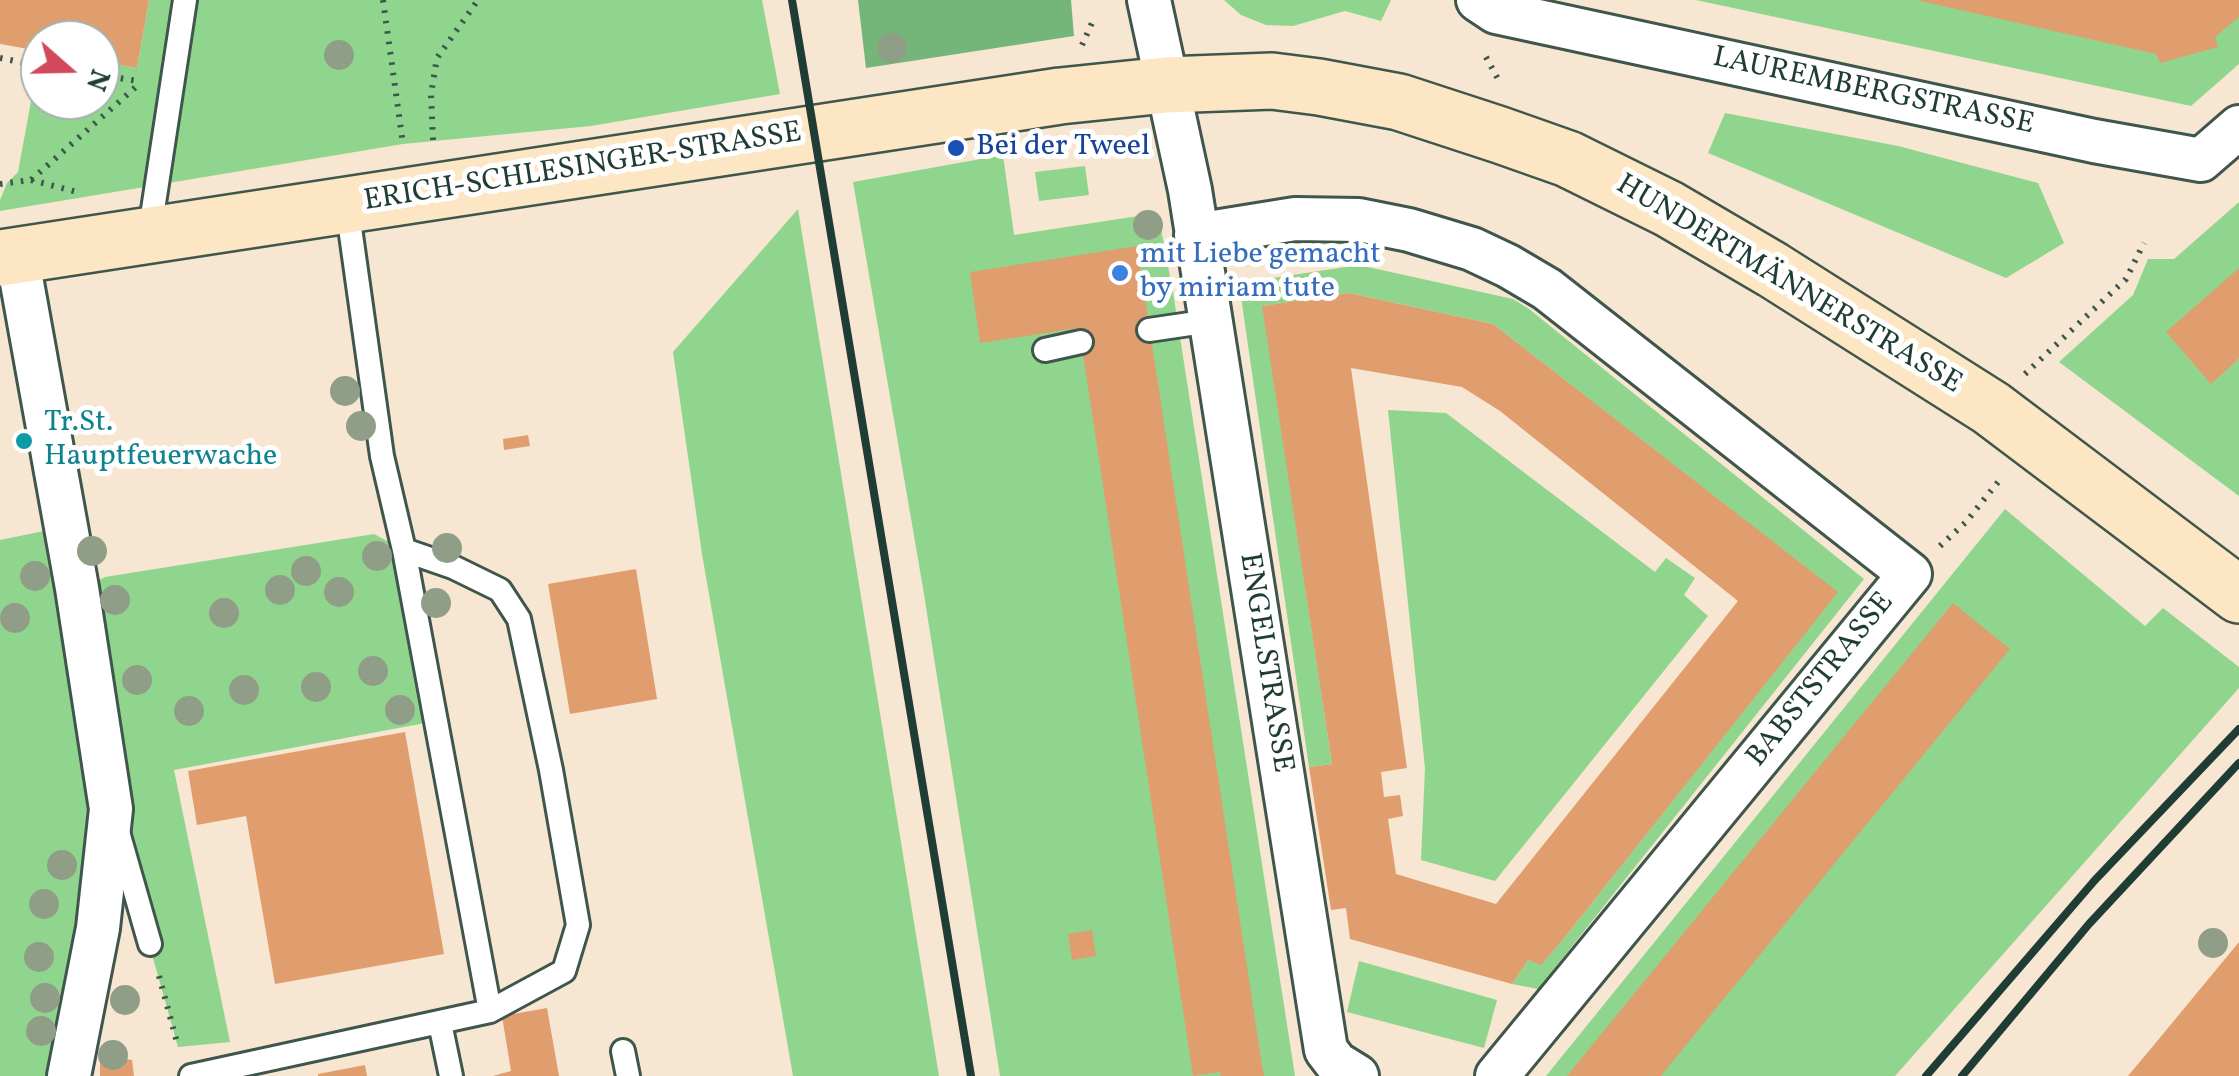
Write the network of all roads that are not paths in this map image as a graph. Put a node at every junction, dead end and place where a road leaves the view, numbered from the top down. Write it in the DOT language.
graph roads {
  1 [pos="185,0"];
  2 [pos="1149,0"];
  3 [pos="1487,6"];
  4 [pos="1166,85"];
  5 [pos="2239,126"];
  6 [pos="347,206"];
  7 [pos="1196,234"];
  8 [pos="149,236"];
  9 [pos="8,256"];
  10 [pos="1210,320"];
  11 [pos="1150,330"];
  12 [pos="1081,342"];
  13 [pos="1045,350"];
  14 [pos="404,550"];
  15 [pos="2225,584"];
  16 [pos="111,809"];
  17 [pos="150,944"];
  18 [pos="490,1012"];
  19 [pos="440,1023"];
  20 [pos="624,1051"];
  21 [pos="187,1069"];
  22 [pos="69,1076"];
  23 [pos="451,1076"];
  24 [pos="628,1076"];
  25 [pos="1358,1076"];
  26 [pos="1498,1076"];
  1 -- 8 [label="lane"];
  2 -- 4 [label="street"];
  3 -- 5 [label="street, LAUREMBERGSTRASSE"];
  4 -- 6 [label="street, ERICH-SCHLESINGER-STRASSE"];
  4 -- 7 [label="street"];
  4 -- 15 [label="street, HUNDERTMÄNNERSTRASSE"];
  6 -- 8 [label="street, ERICH-SCHLESINGER-STRASSE"];
  6 -- 14 [label="lane"];
  7 -- 10 [label="street, ENGELSTRASSE"];
  7 -- 26 [label="street, BABSTSTRASSE"];
  8 -- 9 [label="street, ERICH-SCHLESINGER-STRASSE"];
  9 -- 16 [label="street"];
  10 -- 11 [label="lane"];
  10 -- 25 [label="street, ENGELSTRASSE"];
  12 -- 13 [label="lane"];
  14 -- 18 [label="lane"];
  14 -- 18 [label="lane"];
  16 -- 17 [label="lane"];
  16 -- 22 [label="street"];
  18 -- 19 [label="lane"];
  19 -- 21 [label="lane"];
  19 -- 23 [label="lane"];
  20 -- 24 [label="lane"];
}
